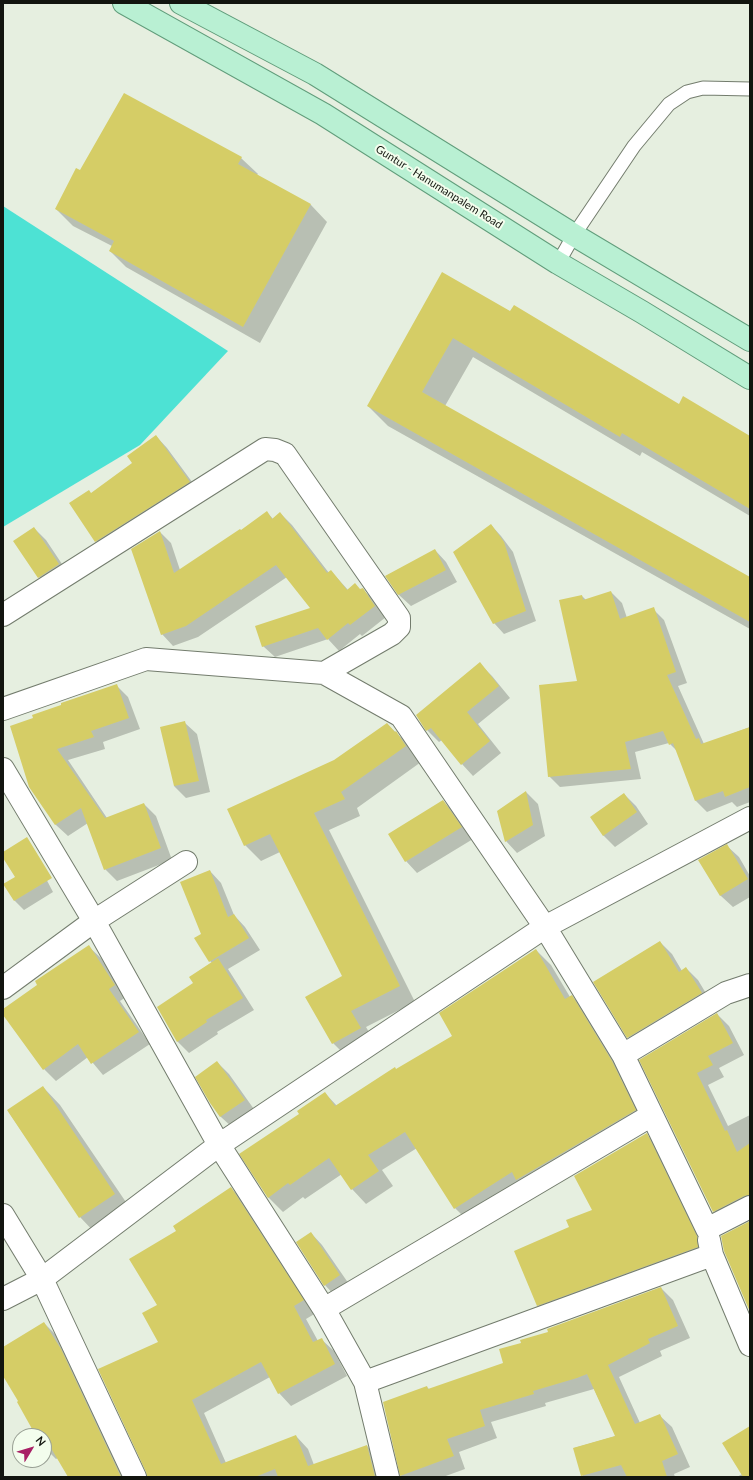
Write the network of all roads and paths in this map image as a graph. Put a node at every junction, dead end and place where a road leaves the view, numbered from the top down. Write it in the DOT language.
graph roads {
  1 [pos="124,3"];
  2 [pos="182,3"];
  3 [pos="750,89"];
  4 [pos="574,235"];
  5 [pos="558,263"];
  6 [pos="750,340"];
  7 [pos="750,378"];
  8 [pos="3,615"];
  9 [pos="324,673"];
  10 [pos="3,709"];
  11 [pos="3,769"];
  12 [pos="750,818"];
  13 [pos="186,862"];
  14 [pos="94,921"];
  15 [pos="545,927"];
  16 [pos="750,985"];
  17 [pos="3,988"];
  18 [pos="622,1055"];
  19 [pos="652,1115"];
  20 [pos="219,1145"];
  21 [pos="750,1207"];
  22 [pos="3,1215"];
  23 [pos="707,1229"];
  24 [pos="712,1255"];
  25 [pos="42,1279"];
  26 [pos="3,1299"];
  27 [pos="324,1309"];
  28 [pos="750,1346"];
  29 [pos="365,1382"];
  30 [pos="135,1477"];
  31 [pos="388,1477"];
  1 -- 5 [label="main road, Guntur - Hanumanpalem Road"];
  2 -- 4 [label="main road"];
  3 -- 4 [label="lane"];
  4 -- 5 [label="lane"];
  4 -- 6 [label="main road"];
  5 -- 7 [label="main road, Guntur - Hanumanpalem Road"];
  8 -- 9 [label="street"];
  9 -- 10 [label="street"];
  9 -- 15 [label="street"];
  11 -- 14 [label="street"];
  12 -- 15 [label="street"];
  13 -- 14 [label="street"];
  14 -- 17 [label="street"];
  14 -- 20 [label="street"];
  15 -- 18 [label="street"];
  15 -- 20 [label="street"];
  16 -- 18 [label="street"];
  18 -- 19 [label="street"];
  19 -- 23 [label="street"];
  19 -- 27 [label="street"];
  20 -- 25 [label="street"];
  20 -- 27 [label="street"];
  21 -- 23 [label="street"];
  22 -- 25 [label="street"];
  23 -- 24 [label="street"];
  24 -- 28 [label="street"];
  24 -- 29 [label="street"];
  25 -- 26 [label="street"];
  25 -- 30 [label="street"];
  27 -- 29 [label="street"];
  29 -- 31 [label="street"];
}
